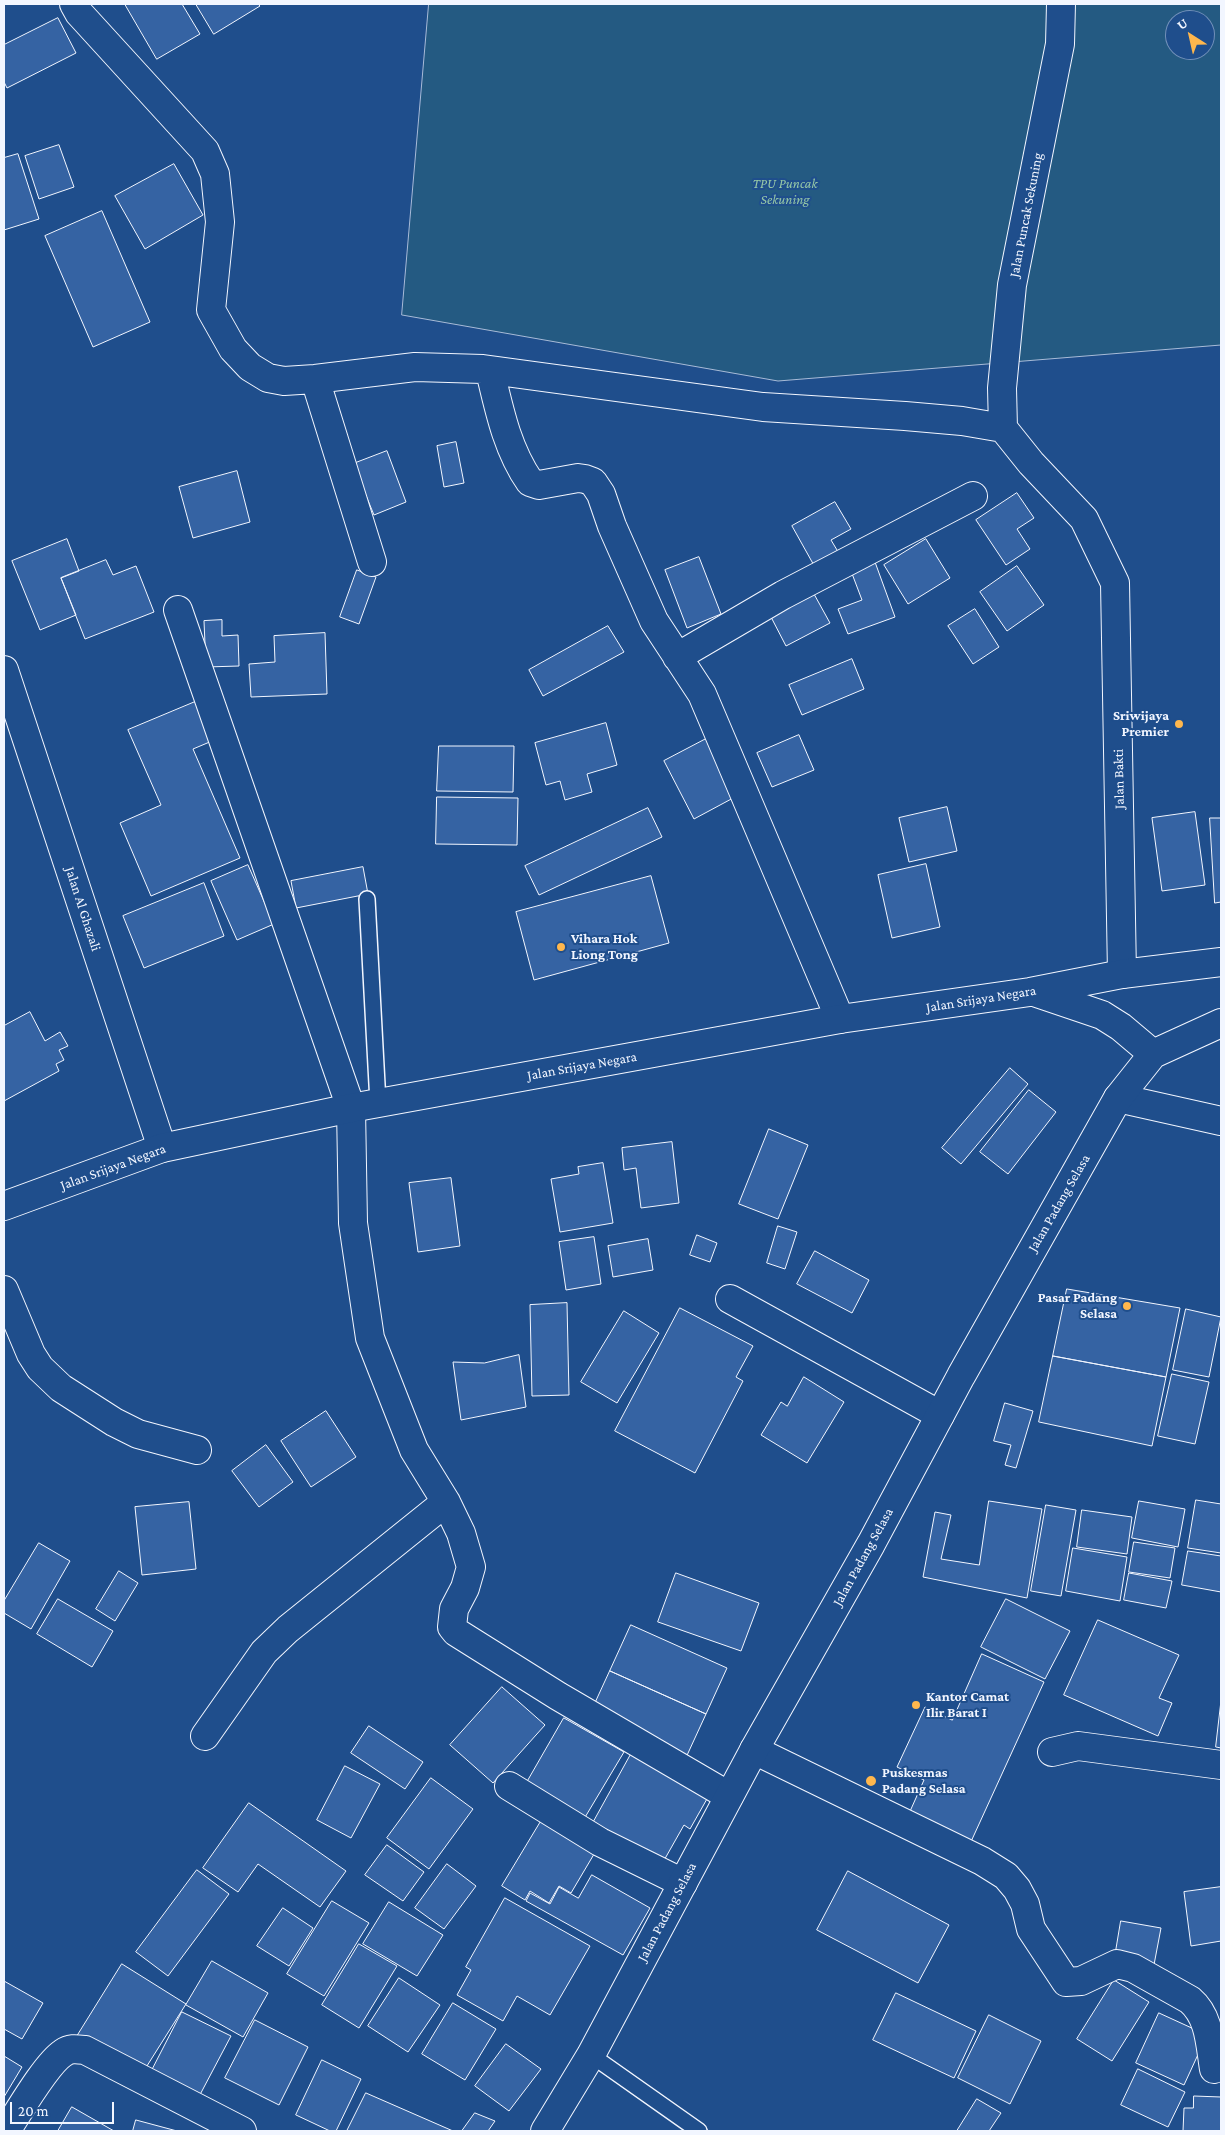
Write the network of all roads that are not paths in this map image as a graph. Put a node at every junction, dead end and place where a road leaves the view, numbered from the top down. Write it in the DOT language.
graph roads {
  1 [pos="74,4"];
  2 [pos="1061,4"];
  3 [pos="490,370"];
  4 [pos="315,379"];
  5 [pos="1003,428"];
  6 [pos="974,496"];
  7 [pos="372,562"];
  8 [pos="178,610"];
  9 [pos="677,657"];
  10 [pos="4,670"];
  11 [pos="367,899"];
  12 [pos="1221,962"];
  13 [pos="1122,974"];
  14 [pos="1030,992"];
  15 [pos="840,1019"];
  16 [pos="1221,1023"];
  17 [pos="1153,1054"];
  18 [pos="1118,1098"];
  19 [pos="378,1103"];
  20 [pos="351,1108"];
  21 [pos="1221,1121"];
  22 [pos="162,1148"];
  23 [pos="4,1206"];
  24 [pos="4,1290"];
  25 [pos="730,1300"];
  26 [pos="940,1414"];
  27 [pos="197,1450"];
  28 [pos="446,1502"];
  29 [pos="205,1736"];
  30 [pos="754,1750"];
  31 [pos="1052,1752"];
  32 [pos="1221,1765"];
  33 [pos="509,1786"];
  34 [pos="729,1796"];
  35 [pos="683,1883"];
  36 [pos="591,2055"];
  37 [pos="1214,2069"];
  38 [pos="6,2131"];
  39 [pos="242,2131"];
  40 [pos="545,2131"];
  41 [pos="699,2131"];
  1 -- 4 [label="street"];
  2 -- 5 [label="street, Jalan Puncak Sekuning"];
  3 -- 4 [label="street"];
  3 -- 5 [label="street"];
  3 -- 9 [label="street"];
  4 -- 7 [label="street"];
  5 -- 13 [label="street, Jalan Bakti"];
  6 -- 9 [label="street"];
  8 -- 20 [label="street"];
  9 -- 15 [label="street"];
  10 -- 22 [label="street, Jalan Al Ghazali"];
  11 -- 19 [label="lane"];
  12 -- 13 [label="street, Jalan Srijaya Negara"];
  13 -- 14 [label="street, Jalan Srijaya Negara"];
  14 -- 15 [label="street, Jalan Srijaya Negara"];
  14 -- 17 [label="street"];
  15 -- 19 [label="street, Jalan Srijaya Negara"];
  16 -- 17 [label="street, Jalan Padang Selasa"];
  17 -- 18 [label="street, Jalan Padang Selasa"];
  18 -- 21 [label="street"];
  18 -- 26 [label="street, Jalan Padang Selasa"];
  19 -- 20 [label="street, Jalan Srijaya Negara"];
  20 -- 22 [label="street, Jalan Srijaya Negara"];
  20 -- 28 [label="street"];
  22 -- 23 [label="street, Jalan Srijaya Negara"];
  24 -- 27 [label="street"];
  25 -- 26 [label="street"];
  26 -- 30 [label="street, Jalan Padang Selasa"];
  28 -- 29 [label="street"];
  28 -- 34 [label="street"];
  30 -- 34 [label="street, Jalan Padang Selasa"];
  30 -- 37 [label="street"];
  31 -- 32 [label="street"];
  33 -- 35 [label="street"];
  34 -- 35 [label="street, Jalan Padang Selasa"];
  35 -- 36 [label="street, Jalan Padang Selasa"];
  36 -- 40 [label="street, Jalan Padang Selasa"];
  36 -- 41 [label="lane"];
  38 -- 39 [label="street"];
}
